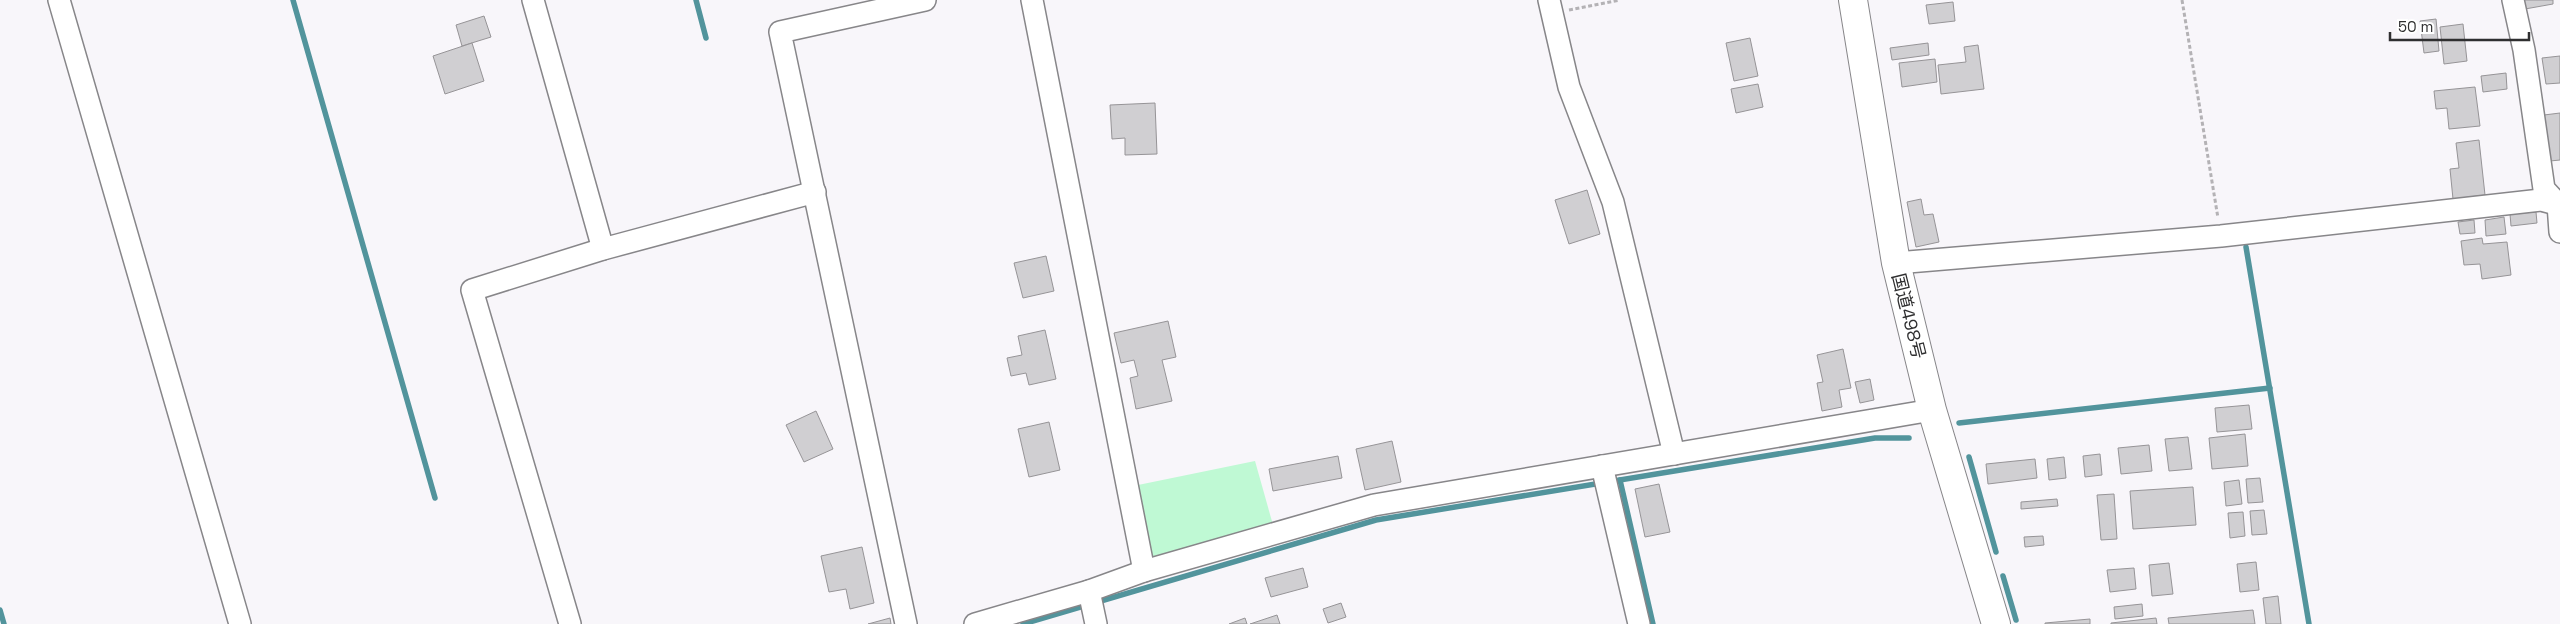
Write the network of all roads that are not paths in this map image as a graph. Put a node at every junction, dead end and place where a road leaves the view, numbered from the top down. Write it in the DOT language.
graph roads {
  1 [pos="59,0"];
  2 [pos="533,0"];
  3 [pos="1032,0"];
  4 [pos="1853,0"];
  5 [pos="2513,0"];
  6 [pos="915,1"];
  7 [pos="1551,7"];
  8 [pos="815,192"];
  9 [pos="2559,204"];
  10 [pos="2560,232"];
  11 [pos="603,249"];
  12 [pos="1896,264"];
  13 [pos="1932,410"];
  14 [pos="1674,454"];
  15 [pos="1602,466"];
  16 [pos="1144,571"];
  17 [pos="1089,591"];
  18 [pos="1095,620"];
  19 [pos="565,623"];
  20 [pos="240,624"];
  21 [pos="906,624"];
  22 [pos="975,624"];
  23 [pos="1639,624"];
  24 [pos="1996,624"];
  1 -- 20 [label="street"];
  2 -- 11 [label="street"];
  3 -- 16 [label="street"];
  4 -- 12 [label="highway, 国道498号"];
  5 -- 9 [label="street"];
  6 -- 8 [label="street"];
  7 -- 14 [label="street"];
  8 -- 11 [label="street"];
  8 -- 21 [label="street"];
  9 -- 10 [label="street"];
  9 -- 12 [label="street"];
  11 -- 19 [label="street"];
  12 -- 13 [label="highway, 国道498号"];
  13 -- 14 [label="street"];
  13 -- 24 [label="highway, 国道498号"];
  14 -- 15 [label="street"];
  15 -- 16 [label="street"];
  15 -- 23 [label="street"];
  16 -- 17 [label="street"];
  17 -- 18 [label="street"];
  17 -- 22 [label="street"];
}
